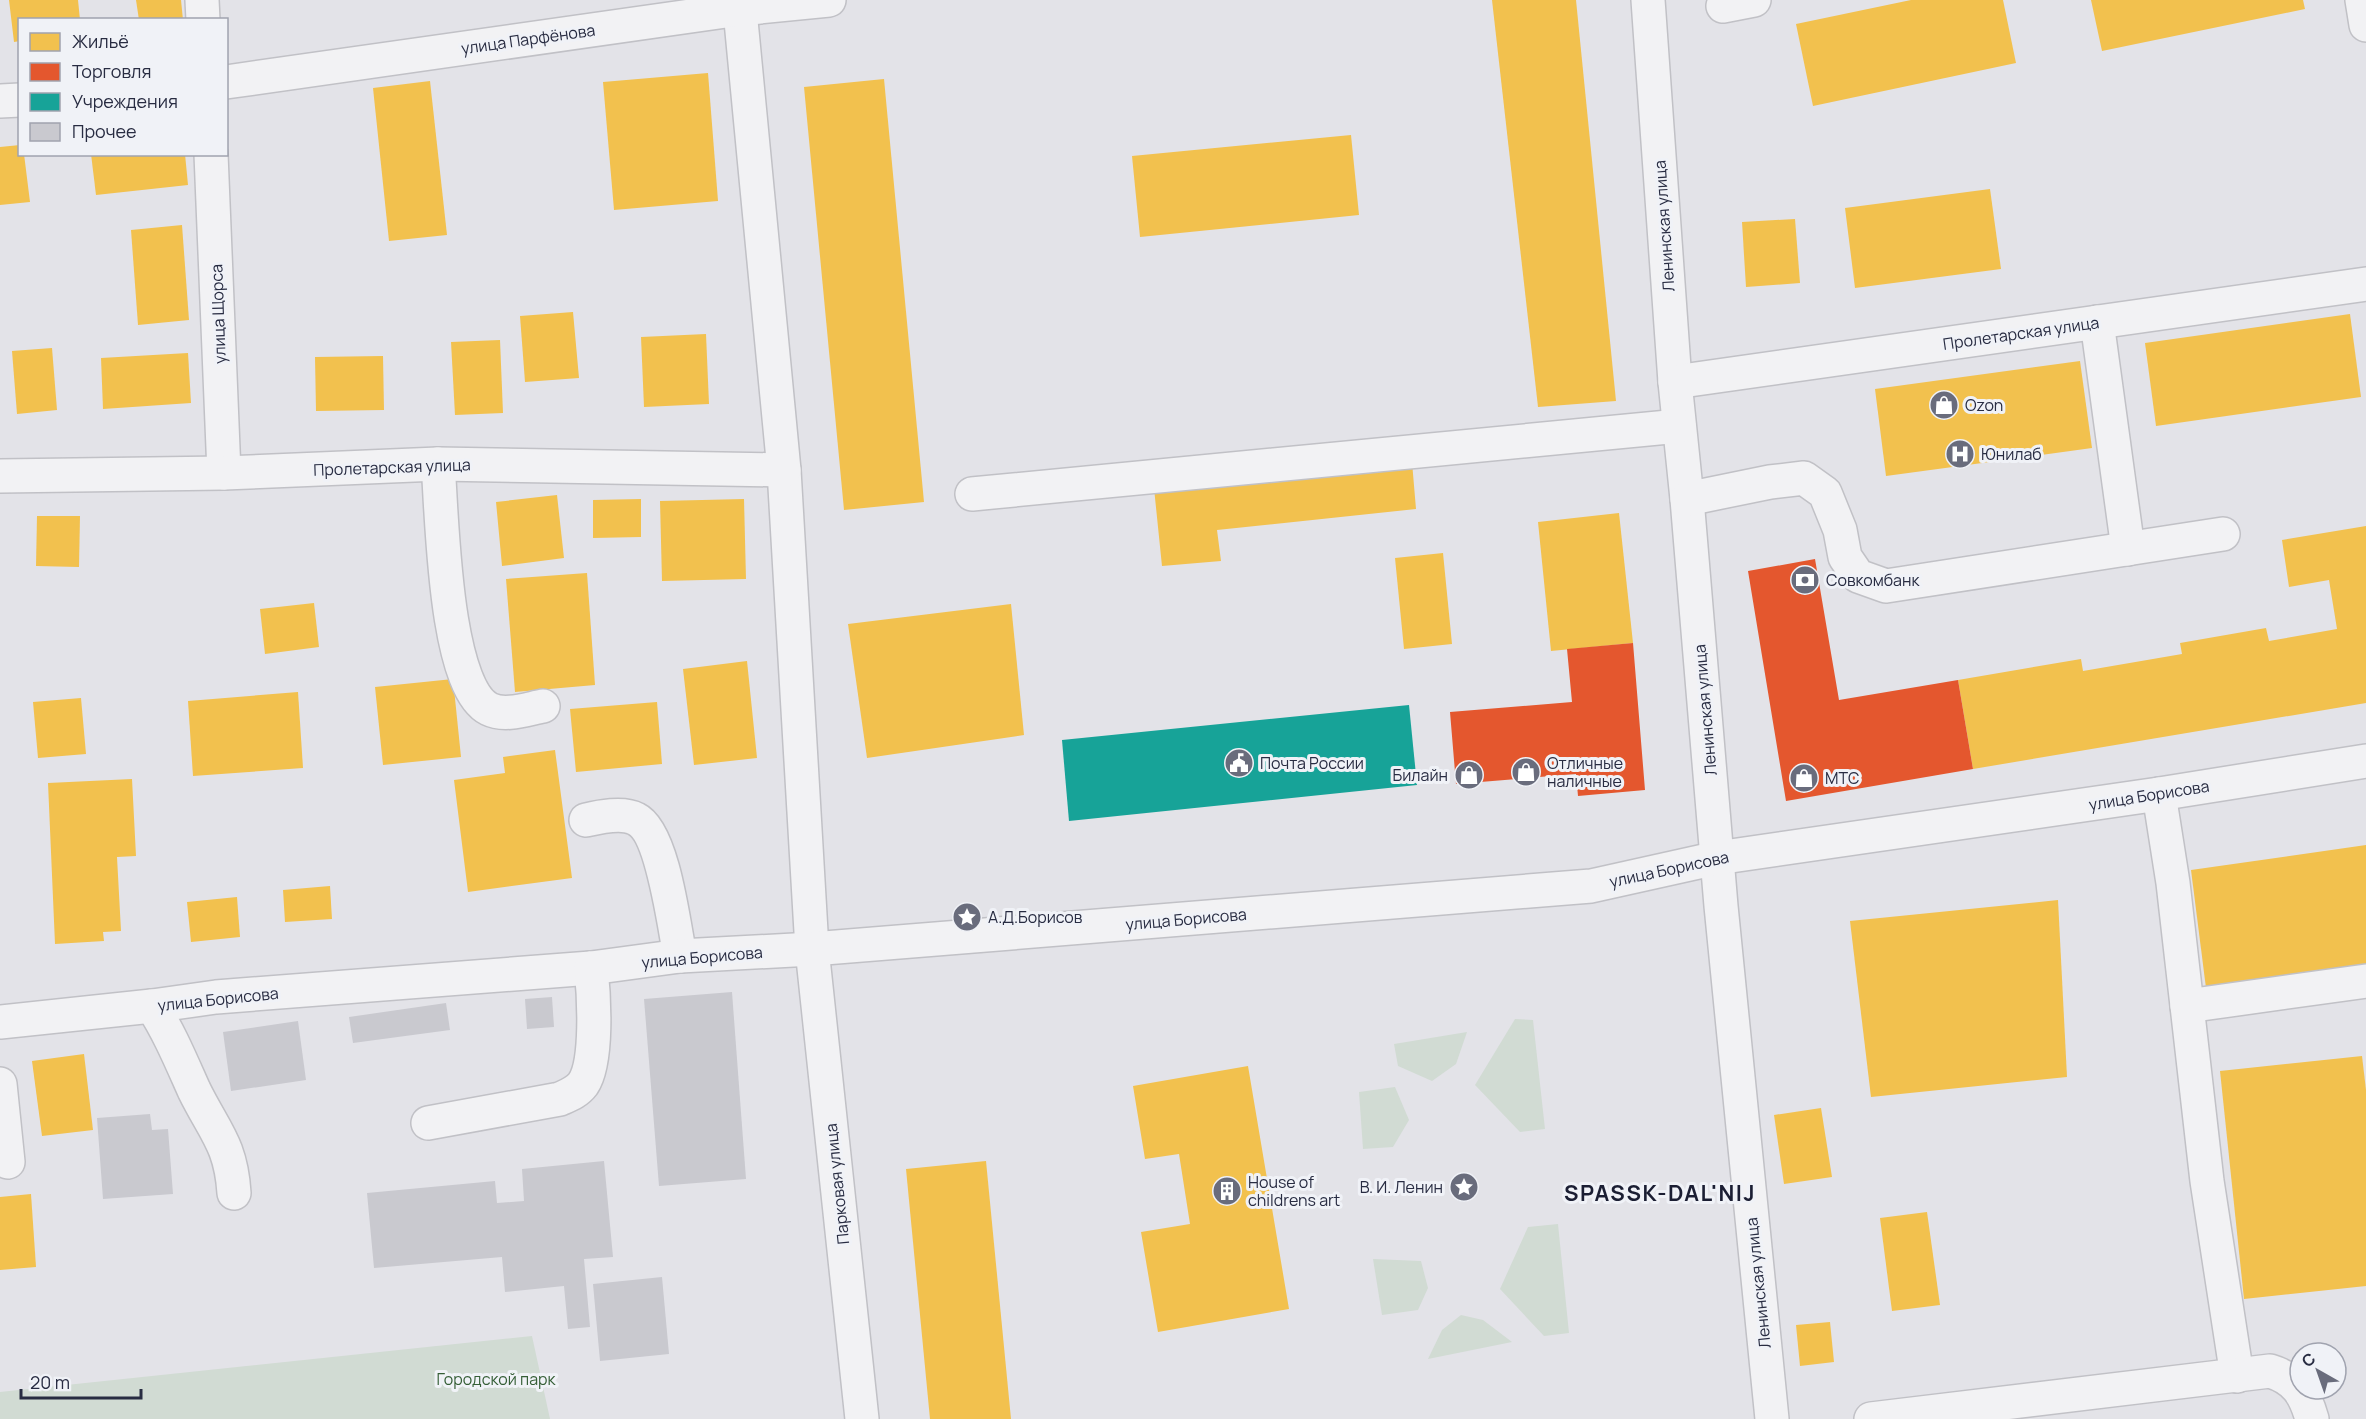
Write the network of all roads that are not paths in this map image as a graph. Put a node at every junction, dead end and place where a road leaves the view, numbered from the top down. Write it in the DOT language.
graph roads {
  1 [pos="202,0"];
  2 [pos="829,0"];
  3 [pos="1648,0"];
  4 [pos="2362,0"];
  5 [pos="739,4"];
  6 [pos="203,18"];
  7 [pos="2366,25"];
  8 [pos="228,82"];
  9 [pos="18,100"];
  10 [pos="0,101"];
  11 [pos="211,156"];
  12 [pos="2366,284"];
  13 [pos="2097,322"];
  14 [pos="1675,382"];
  15 [pos="1679,426"];
  16 [pos="438,464"];
  17 [pos="784,470"];
  18 [pos="224,472"];
  19 [pos="0,476"];
  20 [pos="972,494"];
  21 [pos="1687,499"];
  22 [pos="2223,534"];
  23 [pos="2128,549"];
  24 [pos="543,706"];
  25 [pos="2366,761"];
  26 [pos="2159,794"];
  27 [pos="586,820"];
  28 [pos="1717,858"];
  29 [pos="812,949"];
  30 [pos="680,956"];
  31 [pos="591,968"];
  32 [pos="2366,981"];
  33 [pos="152,1006"];
  34 [pos="2187,1006"];
  35 [pos="0,1022"];
  36 [pos="0,1084"];
  37 [pos="428,1123"];
  38 [pos="9,1162"];
  39 [pos="234,1194"];
  40 [pos="2236,1376"];
  41 [pos="862,1419"];
  42 [pos="1772,1419"];
  43 [pos="1871,1419"];
  44 [pos="2312,1419"];
  1 -- 6 [label="street"];
  2 -- 5 [label="street, улица Парфёнова"];
  3 -- 14 [label="street, Ленинская улица"];
  4 -- 7 [label="street"];
  5 -- 8 [label="street, улица Парфёнова"];
  5 -- 17 [label="street, Парковая улица"];
  9 -- 10 [label="street"];
  11 -- 18 [label="street, улица Щорса"];
  12 -- 13 [label="street, Пролетарская улица"];
  13 -- 14 [label="street, Пролетарская улица"];
  13 -- 23 [label="street"];
  14 -- 15 [label="street, Ленинская улица"];
  15 -- 20 [label="street"];
  15 -- 21 [label="street, Ленинская улица"];
  16 -- 17 [label="street, Пролетарская улица"];
  16 -- 18 [label="street, Пролетарская улица"];
  16 -- 24 [label="street"];
  17 -- 29 [label="street, Парковая улица"];
  18 -- 19 [label="street, Пролетарская улица"];
  21 -- 23 [label="street"];
  21 -- 28 [label="street, Ленинская улица"];
  22 -- 23 [label="street"];
  25 -- 26 [label="street, улица Борисова"];
  26 -- 28 [label="street, улица Борисова"];
  26 -- 34 [label="street"];
  27 -- 30 [label="street"];
  28 -- 29 [label="street, улица Борисова"];
  28 -- 42 [label="street, Ленинская улица"];
  29 -- 30 [label="street, улица Борисова"];
  29 -- 41 [label="street, Парковая улица"];
  30 -- 31 [label="street, улица Борисова"];
  31 -- 33 [label="street, улица Борисова"];
  31 -- 37 [label="street"];
  32 -- 34 [label="street"];
  33 -- 35 [label="street, улица Борисова"];
  33 -- 39 [label="street"];
  34 -- 40 [label="street"];
  36 -- 38 [label="street"];
  40 -- 43 [label="street"];
  40 -- 44 [label="street"];
}
